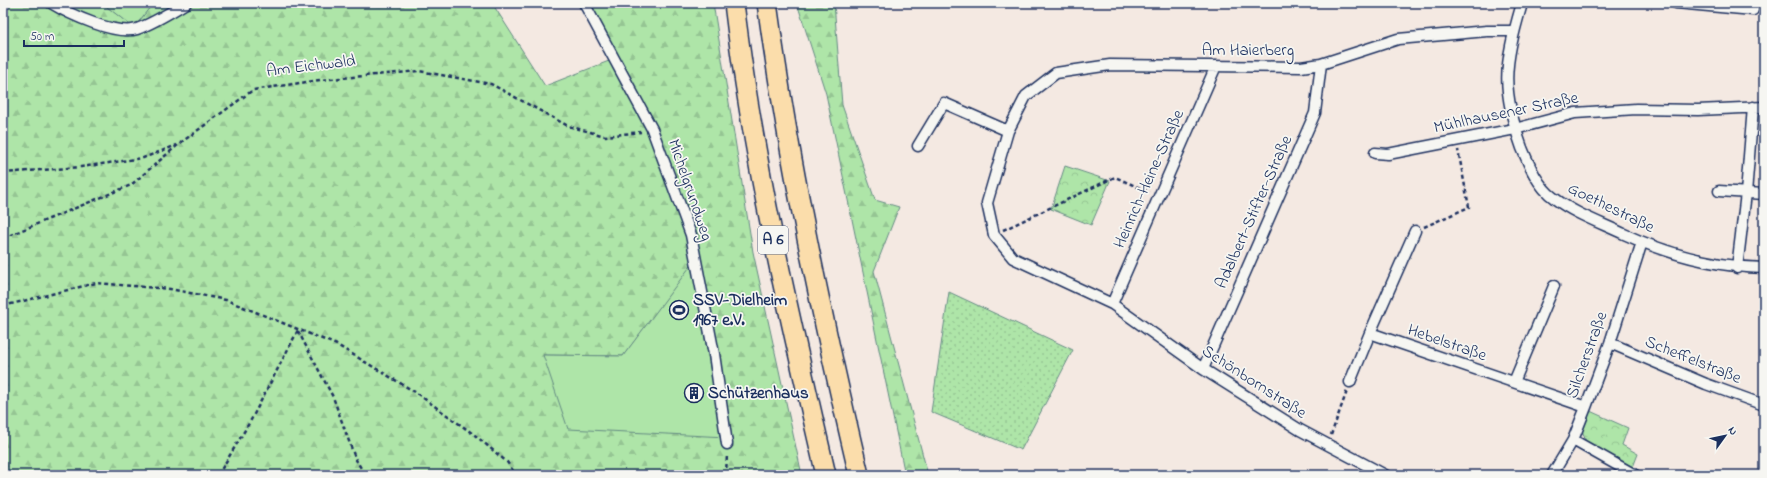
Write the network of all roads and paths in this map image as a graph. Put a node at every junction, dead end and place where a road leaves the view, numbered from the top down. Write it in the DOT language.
graph roads {
  1 [pos="51,3"];
  2 [pos="186,3"];
  3 [pos="584,3"];
  4 [pos="734,3"];
  5 [pos="767,3"];
  6 [pos="1520,3"];
  7 [pos="1676,3"];
  8 [pos="1754,3"];
  9 [pos="1513,31"];
  10 [pos="1321,64"];
  11 [pos="1216,66"];
  12 [pos="1753,107"];
  13 [pos="1764,107"];
  14 [pos="1515,129"];
  15 [pos="652,130"];
  16 [pos="1008,131"];
  17 [pos="1457,140"];
  18 [pos="179,144"];
  19 [pos="918,146"];
  20 [pos="1375,153"];
  21 [pos="3,173"];
  22 [pos="1719,192"];
  23 [pos="1746,193"];
  24 [pos="1764,194"];
  25 [pos="1158,196"];
  26 [pos="1415,231"];
  27 [pos="994,235"];
  28 [pos="3,238"];
  29 [pos="1642,242"];
  30 [pos="1737,268"];
  31 [pos="1764,268"];
  32 [pos="1554,286"];
  33 [pos="1112,304"];
  34 [pos="3,306"];
  35 [pos="298,330"];
  36 [pos="1370,333"];
  37 [pos="1610,343"];
  38 [pos="1203,369"];
  39 [pos="1350,382"];
  40 [pos="1514,382"];
  41 [pos="1764,405"];
  42 [pos="1586,407"];
  43 [pos="1572,440"];
  44 [pos="727,444"];
  45 [pos="1327,445"];
  46 [pos="1764,452"];
  47 [pos="218,475"];
  48 [pos="365,475"];
  49 [pos="516,475"];
  50 [pos="726,475"];
  51 [pos="826,475"];
  52 [pos="859,475"];
  53 [pos="1385,475"];
  54 [pos="1552,475"];
  55 [pos="1635,475"];
  56 [pos="1759,475"];
  1 -- 2 [label="street"];
  3 -- 15 [label="street, Michelgrundweg"];
  4 -- 51 [label="highway, A 6"];
  5 -- 52 [label="highway, A 6"];
  6 -- 9 [label="street, Goethestraße"];
  7 -- 8 [label="street"];
  9 -- 10 [label="street, Am Haierberg"];
  9 -- 14 [label="street, Goethestraße"];
  10 -- 11 [label="street, Am Haierberg"];
  10 -- 38 [label="street, Adalbert-Stifter-Straße"];
  11 -- 16 [label="street, Am Haierberg"];
  11 -- 25 [label="street, Heinrich-Heine-Straße"];
  12 -- 13 [label="street, Mühlhausener Straße"];
  12 -- 14 [label="street, Mühlhausener Straße"];
  12 -- 23 [label="street"];
  14 -- 17 [label="street, Mühlhausener Straße"];
  14 -- 29 [label="street, Goethestraße"];
  15 -- 18 [label="path, Am Eichwald"];
  15 -- 44 [label="street, Michelgrundweg"];
  16 -- 19 [label="street"];
  16 -- 27 [label="street, Am Haierberg"];
  17 -- 20 [label="street, Mühlhausener Straße"];
  17 -- 26 [label="path"];
  18 -- 21 [label="path"];
  18 -- 28 [label="path, Am Eichwald"];
  22 -- 23 [label="street"];
  23 -- 24 [label="street"];
  23 -- 30 [label="street"];
  25 -- 27 [label="path"];
  25 -- 33 [label="street, Heinrich-Heine-Straße"];
  26 -- 36 [label="street"];
  27 -- 33 [label="street, Am Haierberg"];
  29 -- 30 [label="street, Goethestraße"];
  29 -- 37 [label="street, Silcherstraße"];
  30 -- 31 [label="street, Goethestraße"];
  32 -- 40 [label="street"];
  33 -- 38 [label="street, Schönbornstraße"];
  34 -- 35 [label="path"];
  35 -- 47 [label="path"];
  35 -- 48 [label="path"];
  35 -- 49 [label="path"];
  36 -- 39 [label="street"];
  36 -- 40 [label="street, Hebelstraße"];
  37 -- 41 [label="street, Scheffelstraße"];
  37 -- 42 [label="street, Silcherstraße"];
  38 -- 45 [label="street, Schönbornstraße"];
  39 -- 45 [label="path"];
  40 -- 42 [label="street, Hebelstraße"];
  42 -- 43 [label="street, Silcherstraße"];
  43 -- 54 [label="street, Silcherstraße"];
  43 -- 55 [label="street"];
  44 -- 50 [label="path"];
  45 -- 53 [label="street, Schönbornstraße"];
  46 -- 56 [label="path"];
}
